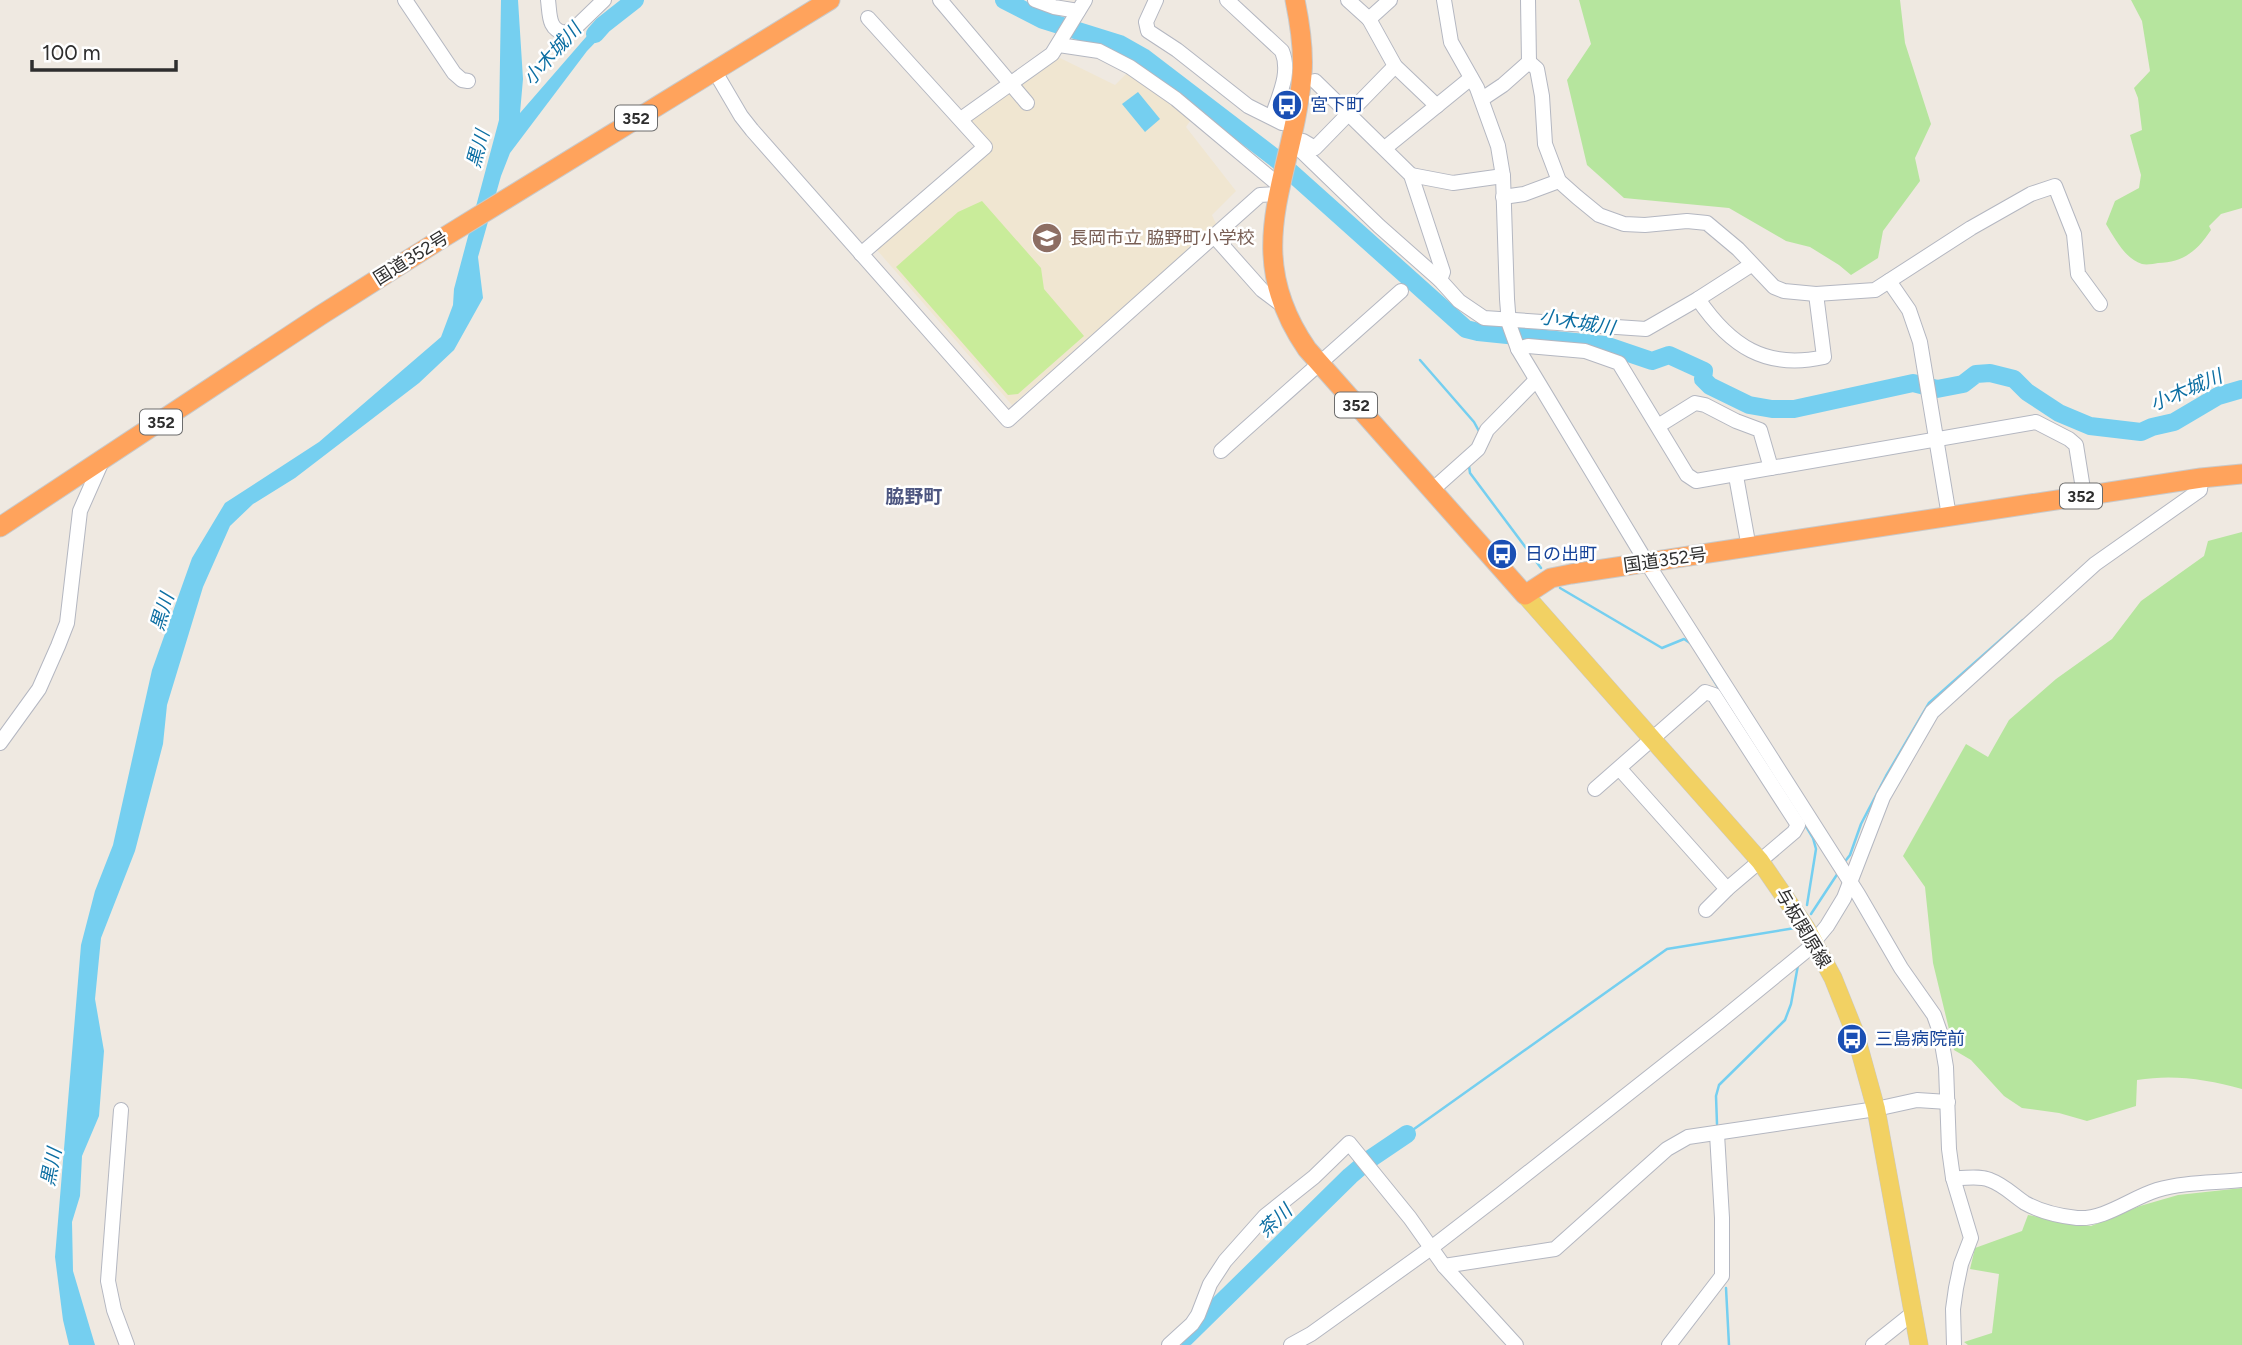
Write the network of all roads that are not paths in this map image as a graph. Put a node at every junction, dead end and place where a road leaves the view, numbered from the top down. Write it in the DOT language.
graph roads {
  1 [pos="405,0"];
  2 [pos="548,0"];
  3 [pos="604,0"];
  4 [pos="830,0"];
  5 [pos="940,0"];
  6 [pos="1035,0"];
  7 [pos="1156,0"];
  8 [pos="1227,0"];
  9 [pos="1294,0"];
  10 [pos="1348,0"];
  11 [pos="1390,0"];
  12 [pos="1444,0"];
  13 [pos="1528,0"];
  14 [pos="1080,9"];
  15 [pos="868,18"];
  16 [pos="1369,19"];
  17 [pos="1059,44"];
  18 [pos="1529,62"];
  19 [pos="1395,66"];
  20 [pos="714,70"];
  21 [pos="1471,78"];
  22 [pos="468,80"];
  23 [pos="1315,81"];
  24 [pos="1010,82"];
  25 [pos="1482,99"];
  26 [pos="1027,103"];
  27 [pos="1437,106"];
  28 [pos="1349,113"];
  29 [pos="961,119"];
  30 [pos="1288,133"];
  31 [pos="1385,148"];
  32 [pos="1411,174"];
  33 [pos="1503,176"];
  34 [pos="1559,181"];
  35 [pos="1280,186"];
  36 [pos="1503,197"];
  37 [pos="1213,236"];
  38 [pos="861,254"];
  39 [pos="1751,265"];
  40 [pos="1440,280"];
  41 [pos="1889,281"];
  42 [pos="1401,291"];
  43 [pos="1816,293"];
  44 [pos="1698,299"];
  45 [pos="1282,304"];
  46 [pos="2100,304"];
  47 [pos="1509,321"];
  48 [pos="1517,346"];
  49 [pos="1319,363"];
  50 [pos="1536,380"];
  51 [pos="1658,426"];
  52 [pos="1936,440"];
  53 [pos="1221,451"];
  54 [pos="103,459"];
  55 [pos="1771,468"];
  56 [pos="2242,474"];
  57 [pos="1736,475"];
  58 [pos="2201,478"];
  59 [pos="1431,491"];
  60 [pos="2084,495"];
  61 [pos="1949,516"];
  62 [pos="0,527"];
  63 [pos="1749,548"];
  64 [pos="1647,563"];
  65 [pos="1525,595"];
  66 [pos="1653,739"];
  67 [pos="0,743"];
  68 [pos="1619,768"];
  69 [pos="1595,789"];
  70 [pos="1760,861"];
  71 [pos="1850,882"];
  72 [pos="1727,889"];
  73 [pos="1706,910"];
  74 [pos="1814,943"];
  75 [pos="1948,1102"];
  76 [pos="1876,1109"];
  77 [pos="121,1110"];
  78 [pos="1717,1134"];
  79 [pos="1953,1178"];
  80 [pos="2242,1180"];
  81 [pos="1431,1248"];
  82 [pos="1444,1266"];
  83 [pos="1913,1313"];
  84 [pos="127,1345"];
  85 [pos="1170,1345"];
  86 [pos="1291,1345"];
  87 [pos="1516,1345"];
  88 [pos="1670,1345"];
  89 [pos="1873,1345"];
  90 [pos="1919,1345"];
  91 [pos="1954,1345"];
  1 -- 22 [label="street"];
  2 -- 3 [label="street"];
  4 -- 20 [label="highway, 国道352号 / 352"];
  5 -- 24 [label="street"];
  6 -- 14 [label="street"];
  7 -- 30 [label="street"];
  8 -- 30 [label="street"];
  9 -- 30 [label="highway, 352"];
  10 -- 16 [label="street"];
  11 -- 16 [label="street"];
  12 -- 21 [label="street"];
  13 -- 18 [label="street"];
  14 -- 17 [label="street"];
  15 -- 29 [label="street"];
  16 -- 19 [label="street"];
  17 -- 24 [label="street"];
  17 -- 35 [label="street"];
  18 -- 25 [label="street"];
  18 -- 34 [label="street"];
  19 -- 27 [label="street"];
  19 -- 28 [label="street"];
  20 -- 38 [label="street"];
  20 -- 54 [label="highway, 国道352号 / 352"];
  21 -- 25 [label="street"];
  21 -- 27 [label="street"];
  23 -- 28 [label="street"];
  24 -- 26 [label="street"];
  24 -- 29 [label="street"];
  25 -- 33 [label="street"];
  27 -- 31 [label="street"];
  28 -- 30 [label="street"];
  28 -- 31 [label="street"];
  29 -- 38 [label="street"];
  30 -- 35 [label="highway, 352"];
  30 -- 40 [label="street"];
  31 -- 32 [label="street"];
  32 -- 33 [label="street"];
  32 -- 40 [label="street"];
  33 -- 36 [label="street"];
  34 -- 36 [label="street"];
  34 -- 39 [label="street"];
  35 -- 37 [label="street"];
  35 -- 45 [label="highway, 352"];
  36 -- 47 [label="street"];
  37 -- 38 [label="street"];
  37 -- 45 [label="street"];
  39 -- 43 [label="street"];
  39 -- 44 [label="street"];
  40 -- 47 [label="street"];
  41 -- 43 [label="street"];
  41 -- 46 [label="street"];
  41 -- 52 [label="street"];
  42 -- 49 [label="street"];
  43 -- 44 [label="street"];
  44 -- 47 [label="street"];
  45 -- 49 [label="highway, 352"];
  47 -- 48 [label="street"];
  48 -- 50 [label="street"];
  48 -- 51 [label="street"];
  49 -- 53 [label="street"];
  49 -- 59 [label="highway, 352"];
  50 -- 59 [label="street"];
  50 -- 64 [label="street"];
  51 -- 55 [label="street"];
  51 -- 57 [label="street"];
  52 -- 55 [label="street"];
  52 -- 60 [label="street"];
  52 -- 61 [label="street"];
  54 -- 62 [label="highway, 国道352号 / 352"];
  54 -- 67 [label="street"];
  55 -- 57 [label="street"];
  56 -- 58 [label="highway, 国道352号 / 352"];
  57 -- 63 [label="street"];
  58 -- 60 [label="highway, 国道352号 / 352"];
  58 -- 71 [label="street"];
  59 -- 65 [label="highway, 352"];
  60 -- 61 [label="highway, 国道352号 / 352"];
  61 -- 63 [label="highway, 国道352号 / 352"];
  63 -- 64 [label="highway, 国道352号 / 352"];
  64 -- 65 [label="highway, 国道352号 / 352"];
  64 -- 71 [label="street"];
  65 -- 66 [label="main road, 与板関原線"];
  66 -- 68 [label="street"];
  66 -- 70 [label="main road, 与板関原線"];
  66 -- 70 [label="street"];
  68 -- 69 [label="street"];
  68 -- 72 [label="street"];
  70 -- 72 [label="street"];
  70 -- 74 [label="main road, 与板関原線"];
  71 -- 74 [label="street"];
  71 -- 75 [label="street"];
  72 -- 73 [label="street"];
  74 -- 76 [label="main road, 与板関原線"];
  74 -- 81 [label="street"];
  75 -- 76 [label="street"];
  75 -- 79 [label="street"];
  76 -- 78 [label="street"];
  76 -- 83 [label="main road, 与板関原線"];
  77 -- 84 [label="street"];
  78 -- 82 [label="street"];
  78 -- 88 [label="street"];
  79 -- 80 [label="street"];
  79 -- 91 [label="street"];
  81 -- 82 [label="street"];
  81 -- 85 [label="street"];
  81 -- 86 [label="street"];
  82 -- 87 [label="street"];
  83 -- 89 [label="street"];
  83 -- 90 [label="main road, 与板関原線"];
}
